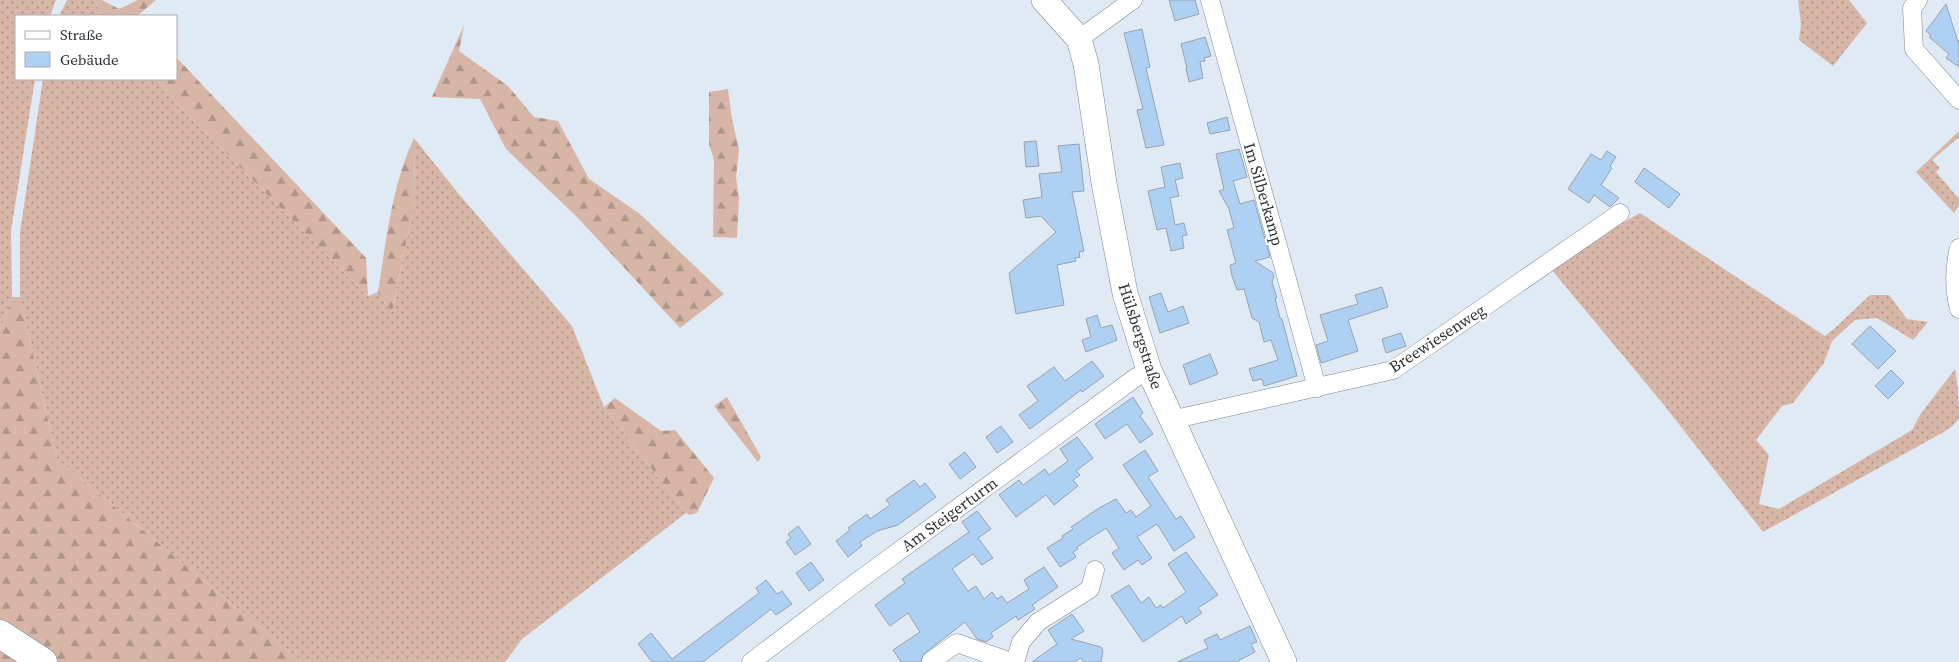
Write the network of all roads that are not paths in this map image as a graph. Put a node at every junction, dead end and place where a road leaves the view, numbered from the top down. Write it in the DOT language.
graph roads {
  1 [pos="1044,0"];
  2 [pos="1133,0"];
  3 [pos="1210,0"];
  4 [pos="1918,0"];
  5 [pos="1079,39"];
  6 [pos="1959,100"];
  7 [pos="1620,213"];
  8 [pos="1959,248"];
  9 [pos="1959,309"];
  10 [pos="1150,370"];
  11 [pos="1317,388"];
  12 [pos="1171,420"];
  13 [pos="1095,570"];
  14 [pos="4,636"];
  15 [pos="930,661"];
  16 [pos="1281,661"];
  17 [pos="43,662"];
  18 [pos="751,662"];
  19 [pos="1011,662"];
  20 [pos="1015,662"];
  1 -- 5 [label="street, Hülsbergstraße"];
  2 -- 5 [label="street"];
  3 -- 11 [label="street, Im Silberkamp"];
  4 -- 6 [label="street"];
  5 -- 10 [label="street, Hülsbergstraße"];
  7 -- 11 [label="street, Breewiesenweg"];
  8 -- 9 [label="street"];
  10 -- 12 [label="street, Hülsbergstraße"];
  10 -- 18 [label="street, Am Steigerturm"];
  11 -- 12 [label="street, Breewiesenweg"];
  12 -- 16 [label="street, Hülsbergstraße"];
  13 -- 20 [label="street"];
  14 -- 17 [label="highway"];
  15 -- 19 [label="street"];
}
